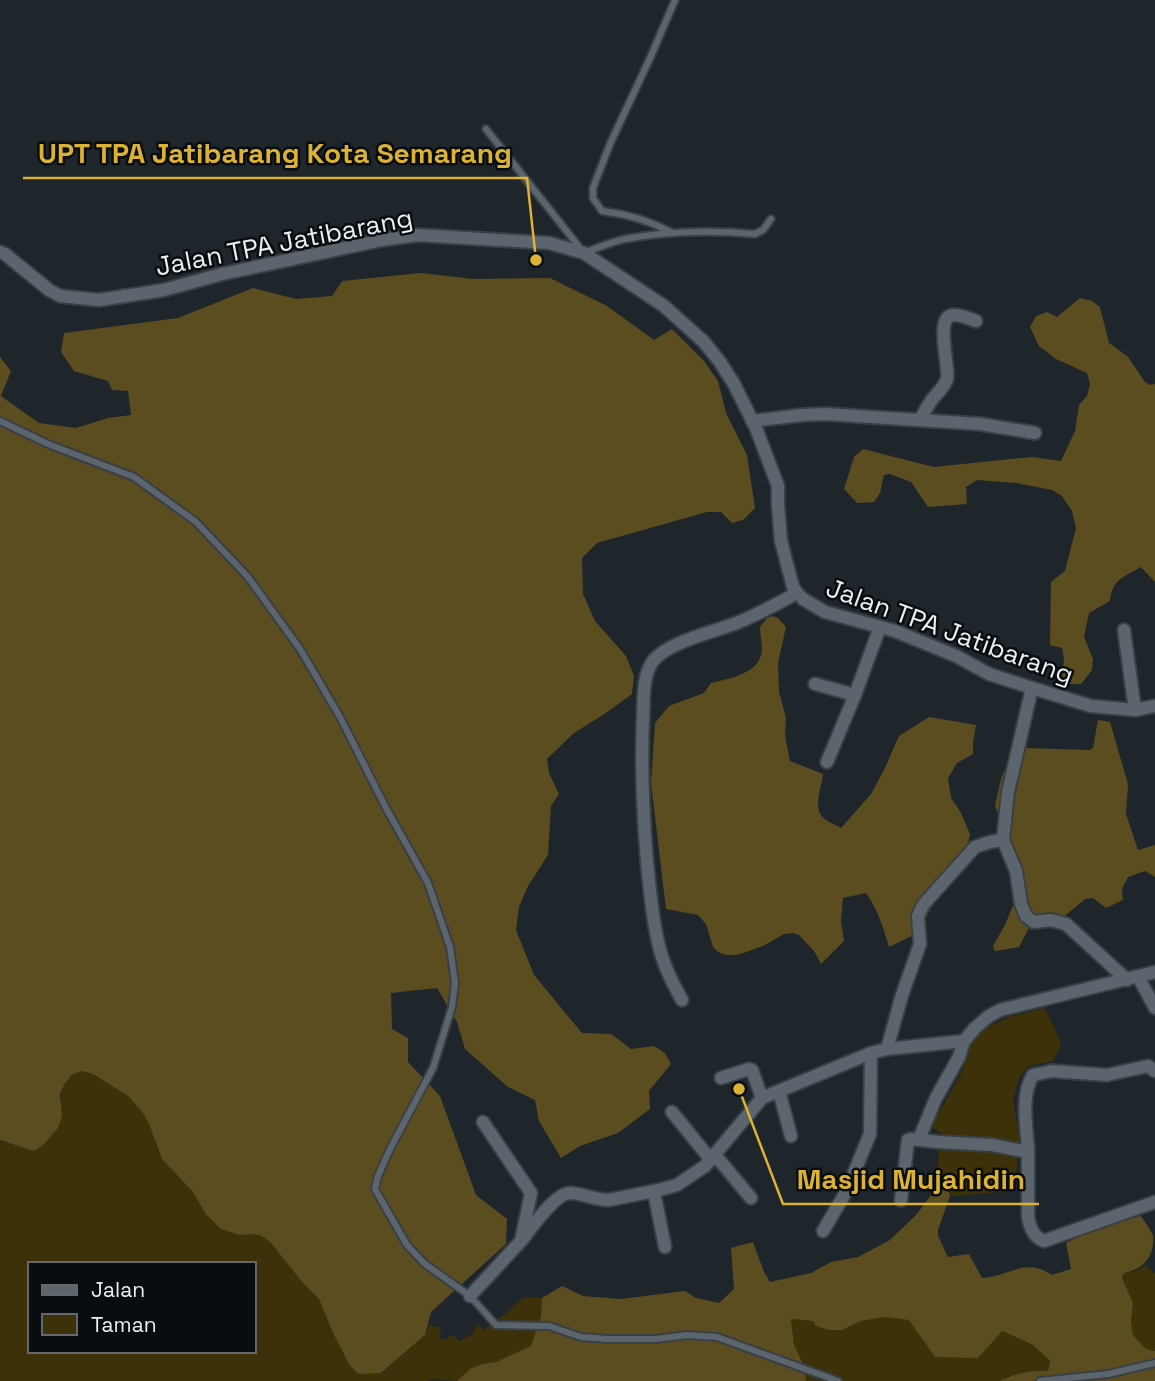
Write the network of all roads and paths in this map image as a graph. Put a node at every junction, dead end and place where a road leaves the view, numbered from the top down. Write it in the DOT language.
graph roads {
  1 [pos="675,0"];
  2 [pos="486,129"];
  3 [pos="771,219"];
  4 [pos="675,233"];
  5 [pos="0,252"];
  6 [pos="584,253"];
  7 [pos="976,321"];
  8 [pos="920,420"];
  9 [pos="0,421"];
  10 [pos="752,421"];
  11 [pos="1035,433"];
  12 [pos="797,593"];
  13 [pos="880,627"];
  14 [pos="1124,630"];
  15 [pos="815,684"];
  16 [pos="1032,688"];
  17 [pos="855,695"];
  18 [pos="1155,706"];
  19 [pos="1135,710"];
  20 [pos="827,762"];
  21 [pos="1003,840"];
  22 [pos="1155,972"];
  23 [pos="1133,978"];
  24 [pos="682,1000"];
  25 [pos="1155,1008"];
  26 [pos="964,1041"];
  27 [pos="887,1049"];
  28 [pos="871,1053"];
  29 [pos="1155,1071"];
  30 [pos="721,1078"];
  31 [pos="779,1091"];
  32 [pos="762,1098"];
  33 [pos="672,1112"];
  34 [pos="483,1122"];
  35 [pos="791,1136"];
  36 [pos="919,1139"];
  37 [pos="1028,1152"];
  38 [pos="713,1157"];
  39 [pos="653,1192"];
  40 [pos="751,1198"];
  41 [pos="901,1200"];
  42 [pos="1155,1202"];
  43 [pos="823,1231"];
  44 [pos="521,1241"];
  45 [pos="665,1247"];
  46 [pos="470,1296"];
  47 [pos="1155,1363"];
  48 [pos="838,1381"];
  49 [pos="1040,1381"];
  1 -- 4 [label="lane"];
  2 -- 6 [label="lane"];
  3 -- 4 [label="lane"];
  4 -- 6 [label="lane"];
  5 -- 6 [label="street, Jalan TPA Jatibarang"];
  6 -- 10 [label="street, Jalan TPA Jatibarang"];
  7 -- 8 [label="street"];
  8 -- 10 [label="street"];
  8 -- 11 [label="street"];
  9 -- 46 [label="lane"];
  10 -- 12 [label="street, Jalan TPA Jatibarang"];
  12 -- 13 [label="street, Jalan TPA Jatibarang"];
  12 -- 24 [label="street"];
  13 -- 16 [label="street, Jalan TPA Jatibarang"];
  13 -- 17 [label="street"];
  14 -- 19 [label="street"];
  15 -- 17 [label="street"];
  16 -- 19 [label="street, Jalan TPA Jatibarang"];
  16 -- 21 [label="street"];
  17 -- 20 [label="street"];
  18 -- 19 [label="street, Jalan TPA Jatibarang"];
  21 -- 23 [label="street"];
  21 -- 27 [label="street"];
  22 -- 23 [label="street"];
  23 -- 25 [label="street"];
  23 -- 26 [label="street"];
  26 -- 27 [label="street"];
  26 -- 36 [label="street"];
  27 -- 28 [label="street"];
  28 -- 31 [label="street"];
  28 -- 43 [label="street"];
  29 -- 37 [label="street"];
  30 -- 32 [label="street"];
  31 -- 32 [label="street"];
  31 -- 35 [label="street"];
  32 -- 38 [label="street"];
  33 -- 38 [label="street"];
  34 -- 44 [label="street"];
  36 -- 37 [label="street"];
  36 -- 41 [label="street"];
  37 -- 42 [label="street"];
  38 -- 39 [label="street"];
  38 -- 40 [label="street"];
  39 -- 44 [label="street"];
  39 -- 45 [label="street"];
  44 -- 46 [label="street"];
  46 -- 48 [label="lane"];
  47 -- 49 [label="lane"];
}
